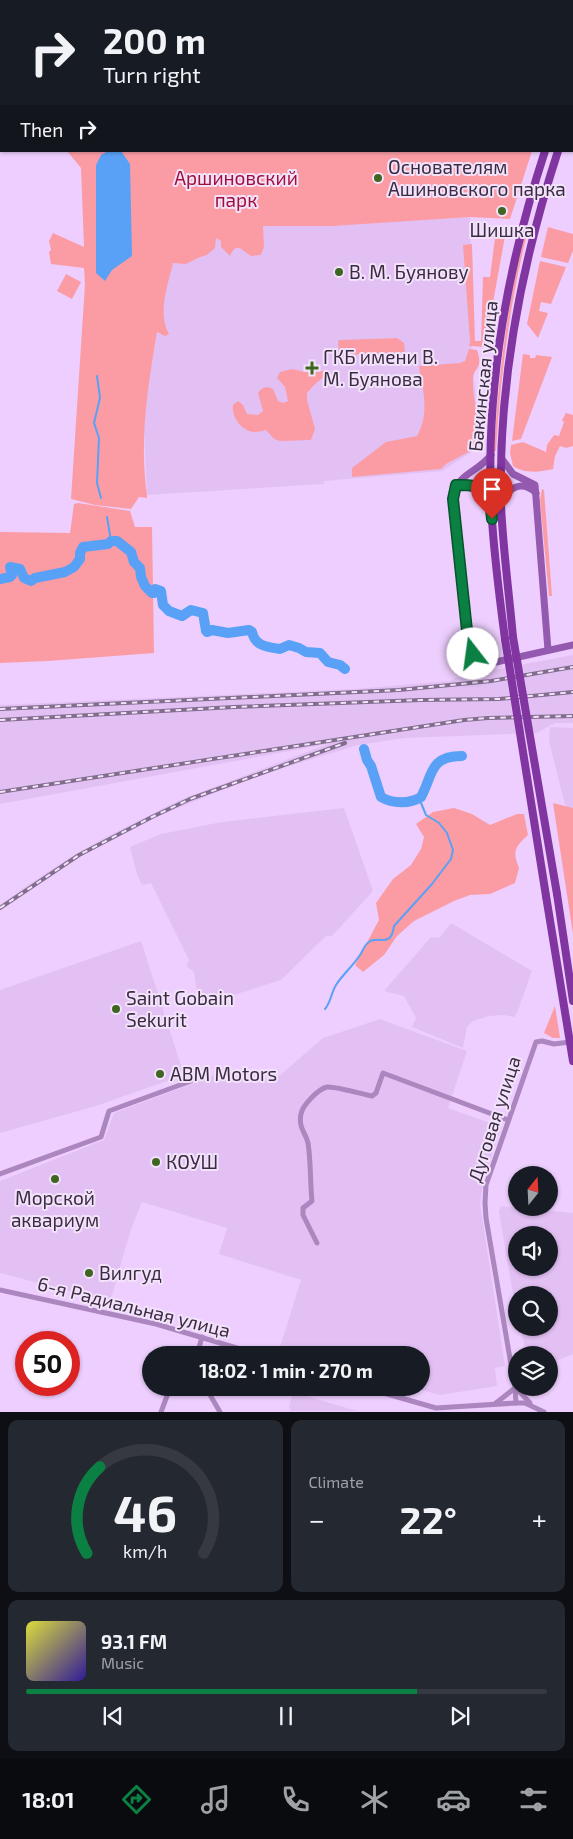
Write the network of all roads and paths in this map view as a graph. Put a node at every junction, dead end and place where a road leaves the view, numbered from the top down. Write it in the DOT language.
graph roads {
  1 [pos="545,152"];
  2 [pos="558,152"];
  3 [pos="491,455"];
  4 [pos="502,459"];
  5 [pos="456,485"];
  6 [pos="536,494"];
  7 [pos="491,502"];
  8 [pos="501,504"];
  9 [pos="573,645"];
  10 [pos="548,650"];
  11 [pos="573,1001"];
  12 [pos="570,1042"];
  13 [pos="573,1061"];
  14 [pos="200,1073"];
  15 [pos="508,1120"];
  16 [pos="0,1174"];
  17 [pos="317,1243"];
  18 [pos="0,1290"];
  19 [pos="202,1337"];
  20 [pos="200,1346"];
  21 [pos="232,1346"];
  22 [pos="508,1347"];
  23 [pos="508,1393"];
  24 [pos="167,1396"];
  25 [pos="211,1396"];
  26 [pos="394,1396"];
  27 [pos="516,1396"];
  28 [pos="523,1396"];
  29 [pos="516,1402"];
  30 [pos="495,1403"];
  31 [pos="534,1406"];
  32 [pos="161,1412"];
  33 [pos="220,1412"];
  34 [pos="544,1412"];
  1 -- 3 [label="main road, Бакинская улица"];
  2 -- 4 [label="main road, Бакинская улица"];
  3 -- 5 [label="main road"];
  3 -- 7 [label="main road, Бакинская улица"];
  4 -- 6 [label="main road"];
  4 -- 8 [label="main road, Бакинская улица"];
  5 -- 7 [label="main road"];
  5 -- 10 [label="main road"];
  6 -- 8 [label="main road"];
  6 -- 10 [label="main road"];
  7 -- 12 [label="main road, Бакинская улица, bridge"];
  8 -- 11 [label="main road, Бакинская улица, bridge"];
  9 -- 10 [label="main road"];
  12 -- 13 [label="main road, Бакинская улица"];
  12 -- 15 [label="street, Дуговая улица"];
  14 -- 16 [label="street"];
  15 -- 17 [label="street"];
  15 -- 22 [label="street, Дуговая улица"];
  18 -- 19 [label="street, 6-я Радиальная улица"];
  19 -- 20 [label="street"];
  19 -- 21 [label="street, 6-я Радиальная улица"];
  23 -- 30 [label="street"];
  24 -- 32 [label="street"];
  25 -- 33 [label="street"];
  26 -- 30 [label="street"];
  27 -- 29 [label="street, Дуговая улица"];
  28 -- 31 [label="street"];
  29 -- 30 [label="street"];
  29 -- 31 [label="street"];
  31 -- 34 [label="street"];
}
